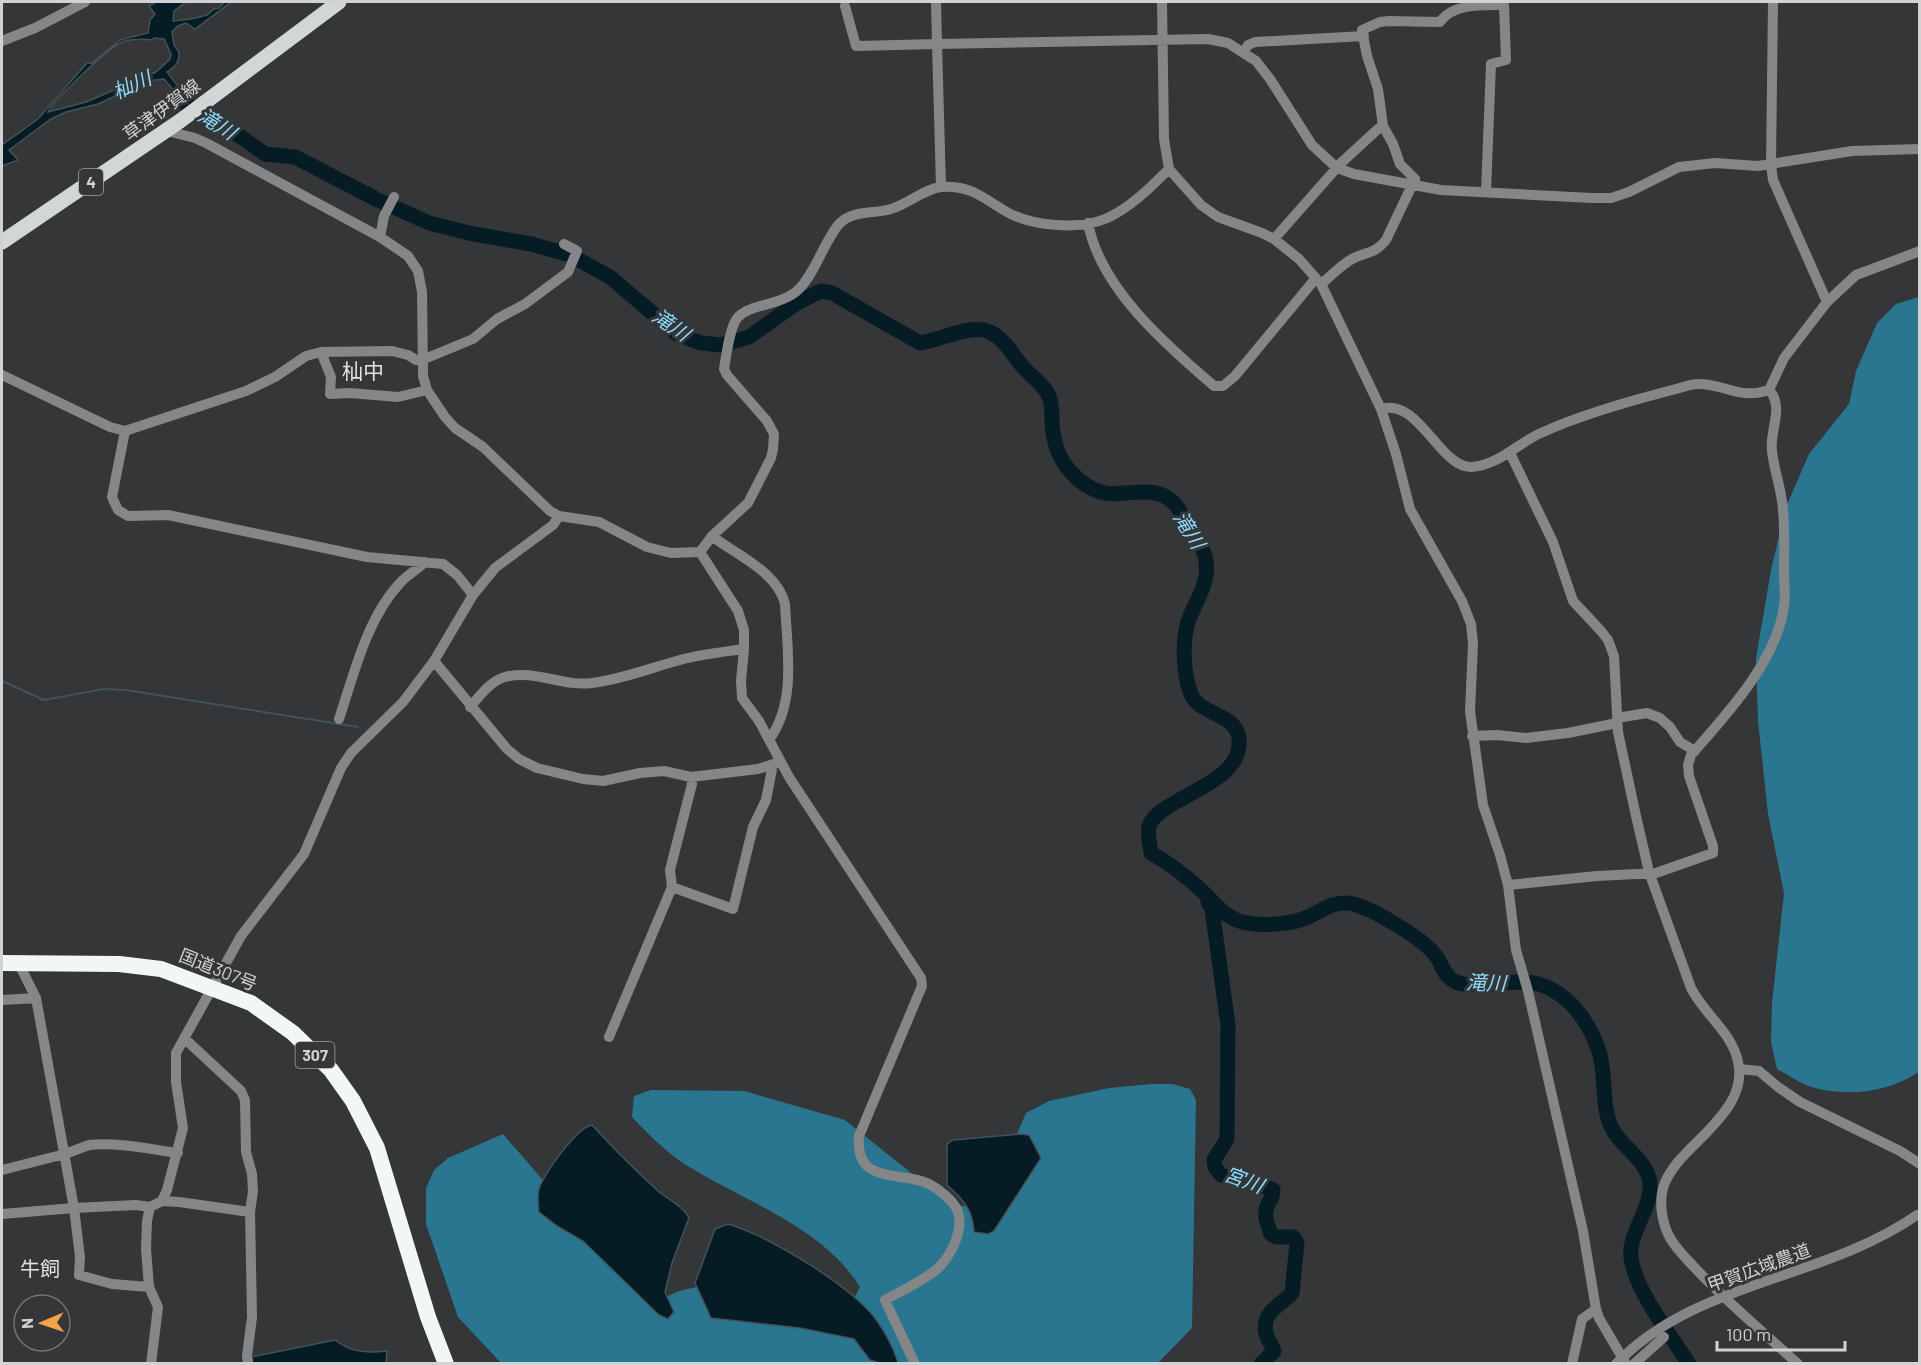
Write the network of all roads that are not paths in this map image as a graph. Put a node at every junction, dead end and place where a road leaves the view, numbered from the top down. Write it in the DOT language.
graph roads {
  1 [pos="85,2"];
  2 [pos="339,2"];
  3 [pos="936,2"];
  4 [pos="1162,2"];
  5 [pos="1773,2"];
  6 [pos="845,6"];
  7 [pos="1364,36"];
  8 [pos="1162,39"];
  9 [pos="2,41"];
  10 [pos="937,44"];
  11 [pos="1244,52"];
  12 [pos="1383,126"];
  13 [pos="166,131"];
  14 [pos="1920,149"];
  15 [pos="1771,165"];
  16 [pos="1337,168"];
  17 [pos="1169,169"];
  18 [pos="1413,185"];
  19 [pos="941,187"];
  20 [pos="1486,192"];
  21 [pos="393,199"];
  22 [pos="1088,224"];
  23 [pos="380,237"];
  24 [pos="1274,239"];
  25 [pos="2,242"];
  26 [pos="564,244"];
  27 [pos="1920,251"];
  28 [pos="1319,281"];
  29 [pos="1827,302"];
  30 [pos="321,352"];
  31 [pos="422,360"];
  32 [pos="2,375"];
  33 [pos="428,390"];
  34 [pos="1769,390"];
  35 [pos="1381,409"];
  36 [pos="125,431"];
  37 [pos="1510,453"];
  38 [pos="559,516"];
  39 [pos="712,536"];
  40 [pos="700,552"];
  41 [pos="424,562"];
  42 [pos="473,595"];
  43 [pos="744,649"];
  44 [pos="434,661"];
  45 [pos="470,707"];
  46 [pos="339,718"];
  47 [pos="1617,721"];
  48 [pos="1472,736"];
  49 [pos="769,740"];
  50 [pos="1695,751"];
  51 [pos="776,763"];
  52 [pos="691,777"];
  53 [pos="1649,872"];
  54 [pos="1508,885"];
  55 [pos="672,887"];
  56 [pos="10,963"];
  57 [pos="214,987"];
  58 [pos="36,998"];
  59 [pos="2,1000"];
  60 [pos="609,1037"];
  61 [pos="184,1038"];
  62 [pos="1740,1070"];
  63 [pos="178,1153"];
  64 [pos="65,1154"];
  65 [pos="1920,1164"];
  66 [pos="2,1170"];
  67 [pos="162,1201"];
  68 [pos="150,1207"];
  69 [pos="74,1208"];
  70 [pos="250,1212"];
  71 [pos="1918,1213"];
  72 [pos="2,1214"];
  73 [pos="149,1287"];
  74 [pos="1596,1310"];
  75 [pos="1664,1337"];
  76 [pos="151,1364"];
  77 [pos="248,1364"];
  78 [pos="446,1364"];
  79 [pos="915,1364"];
  80 [pos="1572,1364"];
  81 [pos="1616,1364"];
  82 [pos="1626,1364"];
  83 [pos="1634,1364"];
  84 [pos="1798,1364"];
  1 -- 9 [label="street"];
  2 -- 13 [label="main road, 草津伊賀線 / 4"];
  3 -- 10 [label="street"];
  4 -- 8 [label="street"];
  5 -- 15 [label="street"];
  6 -- 10 [label="street"];
  7 -- 11 [label="street"];
  7 -- 12 [label="street"];
  7 -- 20 [label="street"];
  8 -- 10 [label="street"];
  8 -- 11 [label="street"];
  8 -- 17 [label="street"];
  10 -- 19 [label="street"];
  11 -- 16 [label="street"];
  12 -- 16 [label="street"];
  12 -- 18 [label="street"];
  13 -- 23 [label="street"];
  13 -- 25 [label="main road, 草津伊賀線 / 4"];
  14 -- 15 [label="street"];
  15 -- 20 [label="street"];
  15 -- 29 [label="street"];
  16 -- 18 [label="street"];
  16 -- 24 [label="street"];
  17 -- 22 [label="street"];
  17 -- 24 [label="street"];
  18 -- 20 [label="street"];
  18 -- 28 [label="street"];
  19 -- 22 [label="street"];
  19 -- 39 [label="street"];
  21 -- 23 [label="street"];
  22 -- 28 [label="street"];
  23 -- 31 [label="street"];
  24 -- 28 [label="street"];
  26 -- 31 [label="street"];
  27 -- 29 [label="street"];
  28 -- 35 [label="street"];
  29 -- 34 [label="street"];
  30 -- 31 [label="street"];
  30 -- 33 [label="street"];
  30 -- 36 [label="street"];
  31 -- 33 [label="street"];
  32 -- 36 [label="street"];
  33 -- 38 [label="street"];
  34 -- 37 [label="street"];
  34 -- 50 [label="street"];
  35 -- 37 [label="street"];
  35 -- 48 [label="street"];
  36 -- 41 [label="street"];
  37 -- 47 [label="street"];
  38 -- 40 [label="street"];
  38 -- 42 [label="street"];
  39 -- 40 [label="street"];
  39 -- 49 [label="street"];
  40 -- 43 [label="street"];
  41 -- 42 [label="street"];
  41 -- 46 [label="street"];
  42 -- 44 [label="street"];
  43 -- 45 [label="street"];
  43 -- 49 [label="street"];
  44 -- 45 [label="street"];
  44 -- 57 [label="street"];
  45 -- 52 [label="street"];
  47 -- 48 [label="street"];
  47 -- 50 [label="street"];
  47 -- 53 [label="street"];
  48 -- 54 [label="street"];
  49 -- 51 [label="street"];
  50 -- 53 [label="street"];
  51 -- 52 [label="street"];
  51 -- 55 [label="street"];
  51 -- 79 [label="street"];
  52 -- 55 [label="street"];
  53 -- 54 [label="street"];
  53 -- 62 [label="street"];
  54 -- 74 [label="street"];
  55 -- 60 [label="street"];
  56 -- 57 [label="highway, 国道307号 / 307"];
  56 -- 58 [label="street"];
  57 -- 61 [label="street"];
  57 -- 78 [label="highway, 国道307号 / 307"];
  58 -- 59 [label="street"];
  58 -- 64 [label="street"];
  61 -- 63 [label="street"];
  61 -- 70 [label="street"];
  62 -- 65 [label="street"];
  62 -- 84 [label="street"];
  63 -- 64 [label="street"];
  63 -- 67 [label="street"];
  64 -- 66 [label="street"];
  64 -- 69 [label="street"];
  67 -- 68 [label="street"];
  67 -- 70 [label="street"];
  68 -- 69 [label="street"];
  68 -- 73 [label="street"];
  69 -- 72 [label="street"];
  69 -- 73 [label="street"];
  70 -- 77 [label="street"];
  71 -- 81 [label="street, 甲賀広域農道, bridge"];
  73 -- 76 [label="street"];
  74 -- 80 [label="street"];
  74 -- 82 [label="street"];
  75 -- 83 [label="street"];
}
